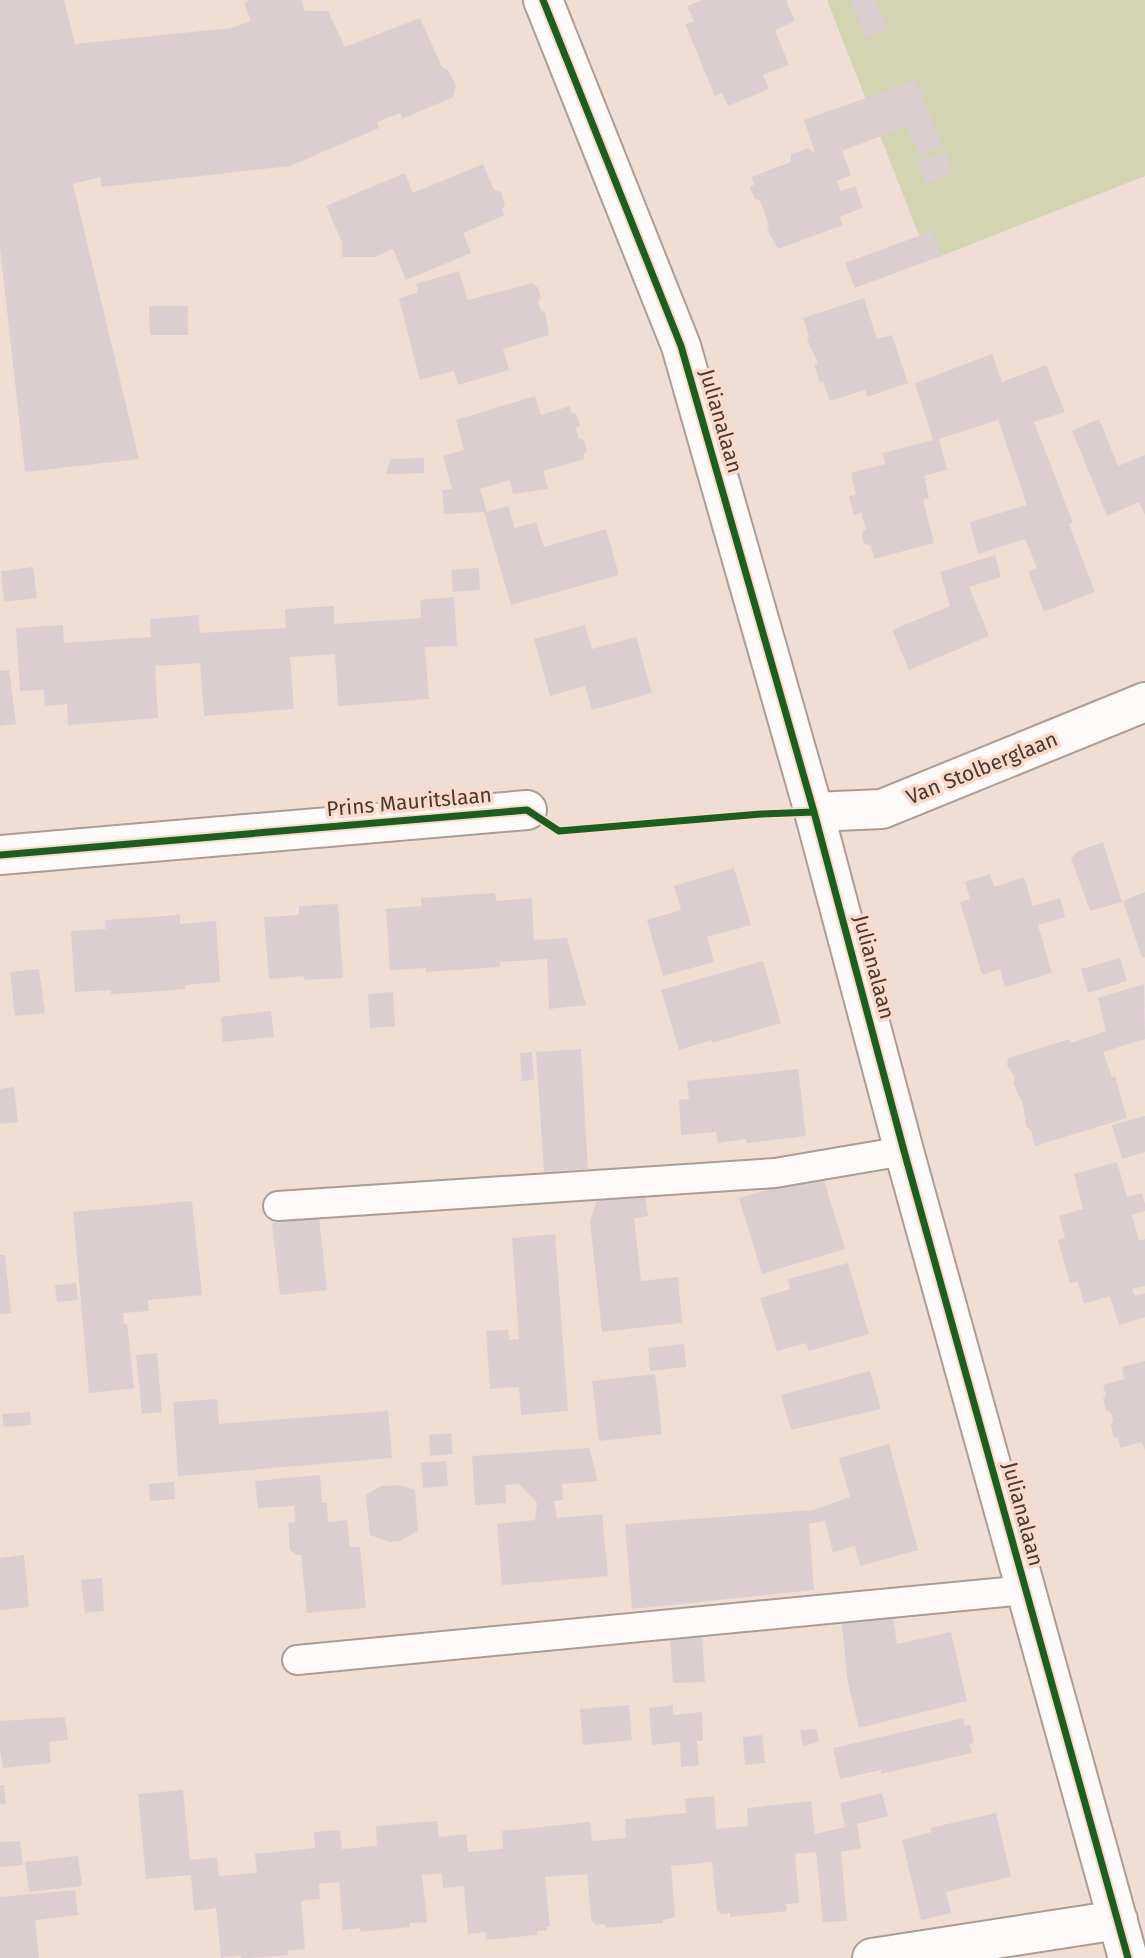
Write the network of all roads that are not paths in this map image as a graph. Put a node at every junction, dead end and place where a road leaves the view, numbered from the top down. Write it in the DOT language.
graph roads {
  1 [pos="543,0"];
  2 [pos="1145,702"];
  3 [pos="527,810"];
  4 [pos="814,812"];
  5 [pos="0,855"];
  6 [pos="904,1151"];
  7 [pos="278,1206"];
  8 [pos="1026,1590"];
  9 [pos="297,1660"];
  10 [pos="1118,1920"];
  11 [pos="872,1958"];
  12 [pos="1128,1958"];
  1 -- 4 [label="street, Julianalaan"];
  2 -- 4 [label="street, Van Stolberglaan"];
  3 -- 5 [label="street, Prins Mauritslaan"];
  4 -- 6 [label="street, Julianalaan"];
  6 -- 7 [label="lane"];
  6 -- 8 [label="street, Julianalaan"];
  8 -- 9 [label="lane"];
  8 -- 10 [label="street, Julianalaan"];
  10 -- 11 [label="street"];
  10 -- 12 [label="street, Julianalaan"];
}
